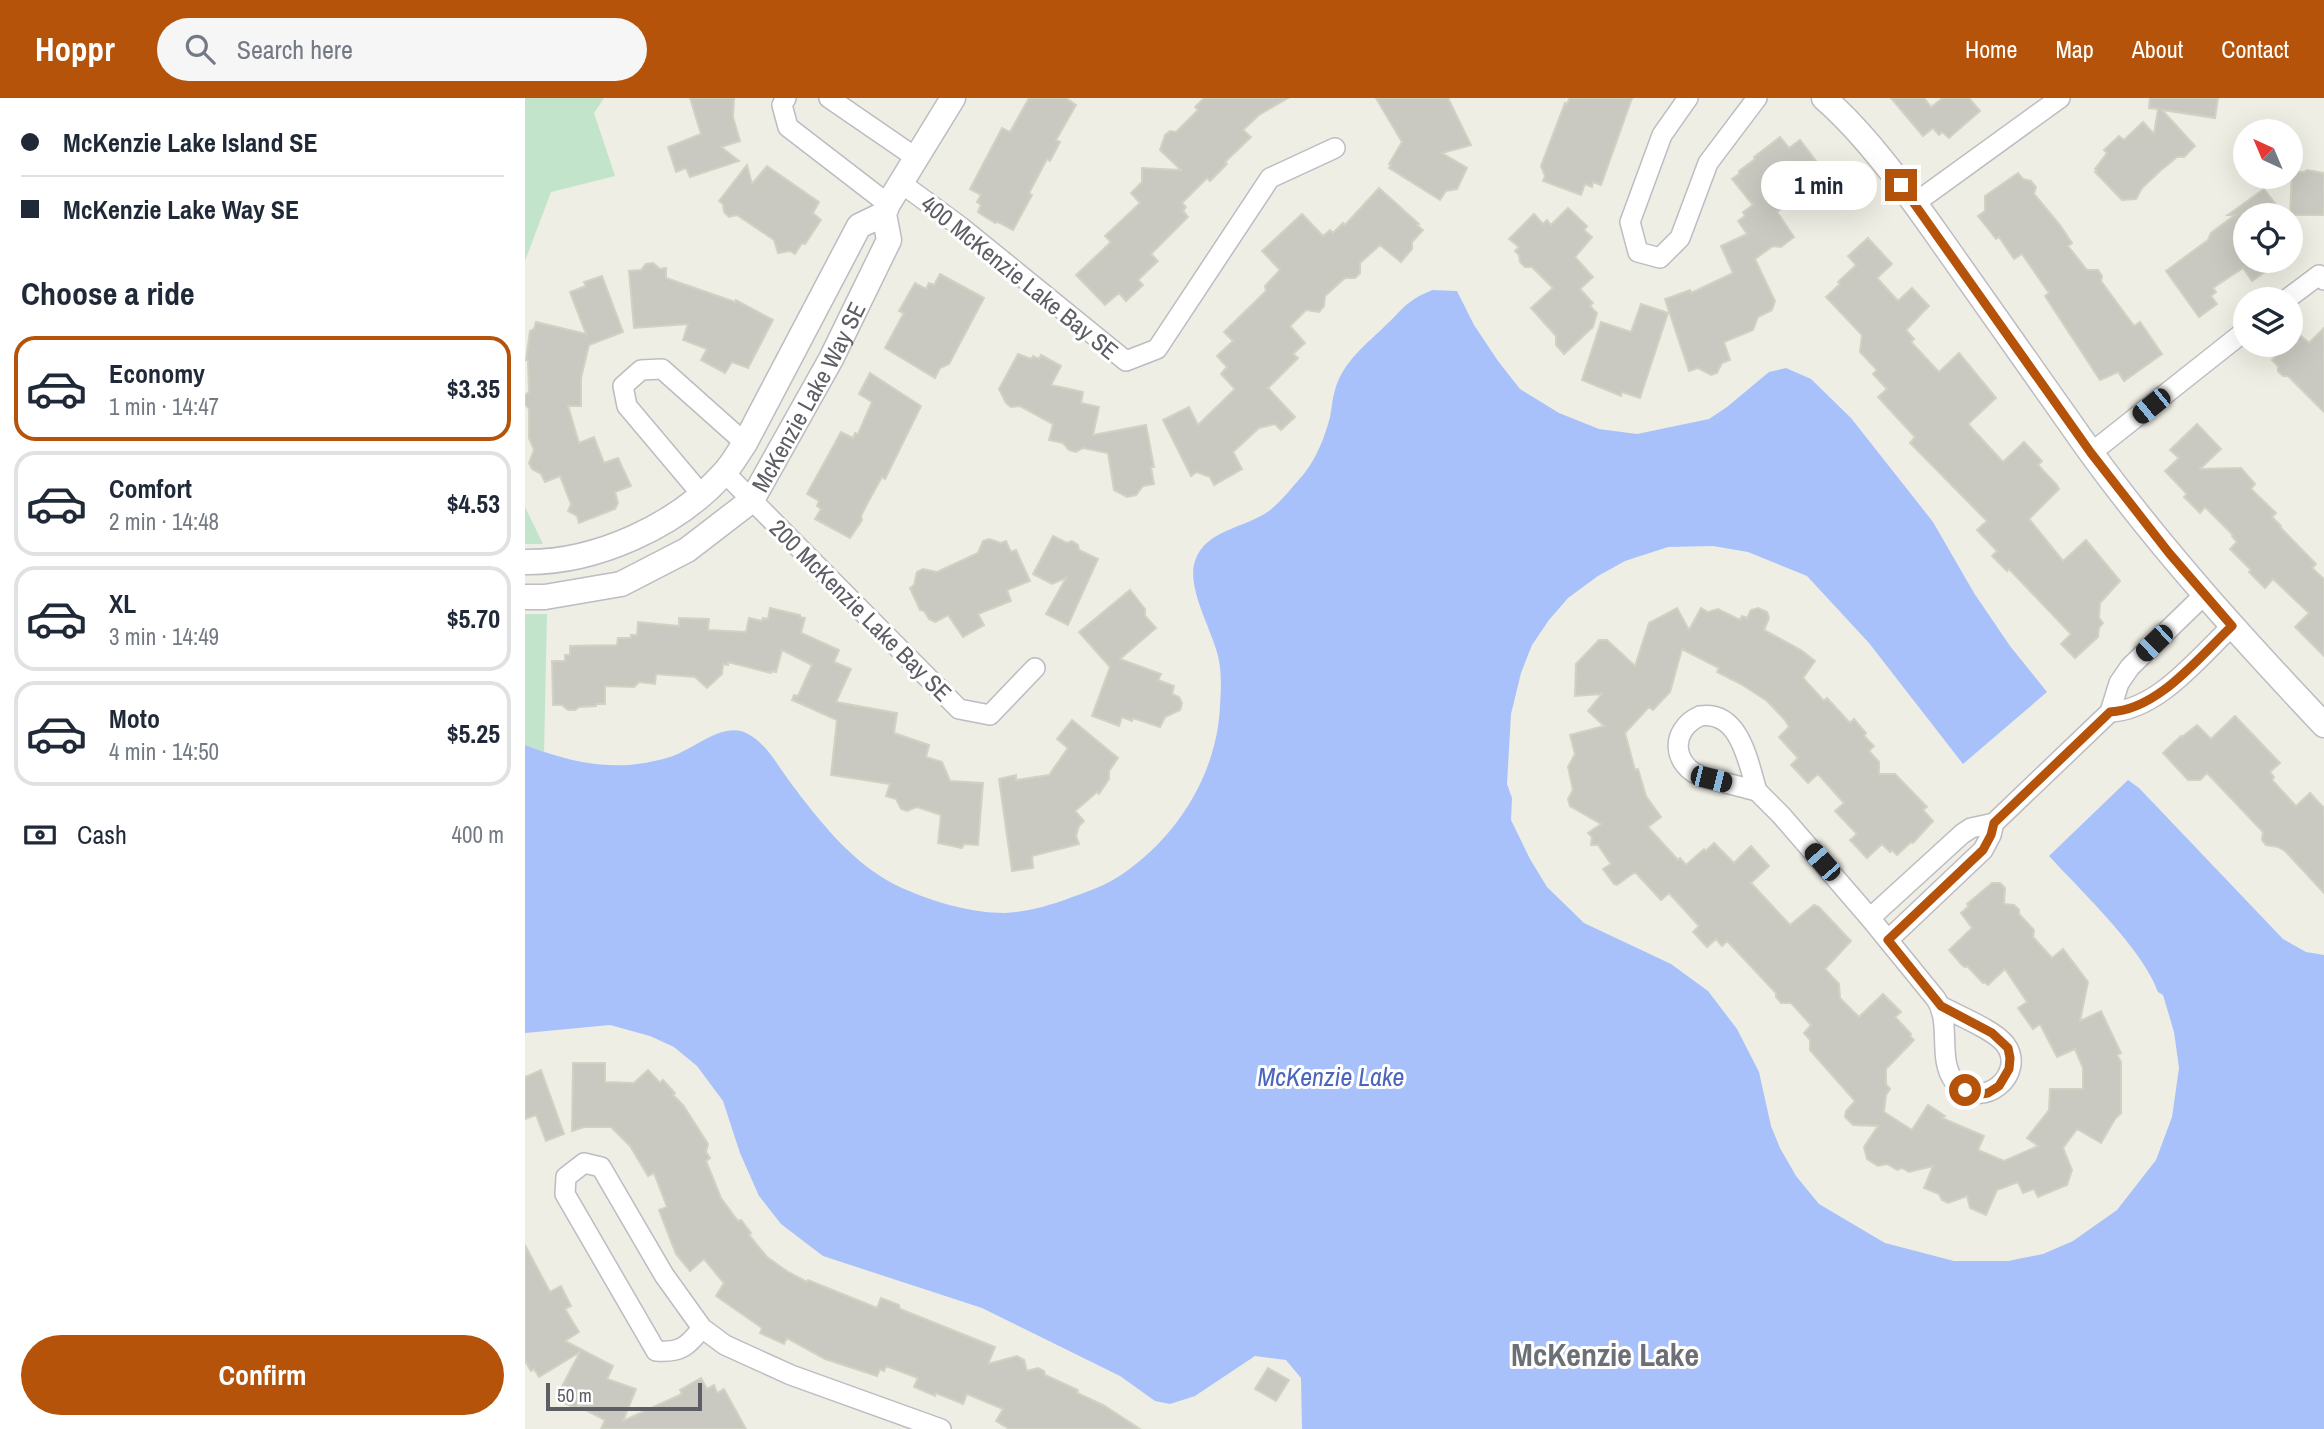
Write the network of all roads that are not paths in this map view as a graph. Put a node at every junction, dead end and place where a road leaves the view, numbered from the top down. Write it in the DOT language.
graph roads {
  1 [pos="786,98"];
  2 [pos="829,98"];
  3 [pos="953,98"];
  4 [pos="1688,98"];
  5 [pos="1757,98"];
  6 [pos="1824,98"];
  7 [pos="2060,98"];
  8 [pos="1335,148"];
  9 [pos="915,157"];
  10 [pos="901,183"];
  11 [pos="1915,203"];
  12 [pos="886,209"];
  13 [pos="2324,280"];
  14 [pos="2303,287"];
  15 [pos="2233,341"];
  16 [pos="745,443"];
  17 [pos="2091,453"];
  18 [pos="725,473"];
  19 [pos="702,495"];
  20 [pos="752,500"];
  21 [pos="525,562"];
  22 [pos="2204,596"];
  23 [pos="525,597"];
  24 [pos="2232,626"];
  25 [pos="1035,668"];
  26 [pos="2110,712"];
  27 [pos="2324,724"];
  28 [pos="1757,791"];
  29 [pos="1994,823"];
  30 [pos="1870,918"];
  31 [pos="1888,940"];
  32 [pos="1941,1006"];
  33 [pos="702,1328"];
  34 [pos="935,1428"];
  1 -- 12 [label="street"];
  2 -- 9 [label="street"];
  3 -- 9 [label="street, McKenzie Lake Way SE"];
  4 -- 5 [label="street"];
  6 -- 11 [label="street"];
  7 -- 11 [label="street"];
  8 -- 10 [label="street, 400 McKenzie Lake Bay SE"];
  9 -- 10 [label="street, McKenzie Lake Way SE"];
  10 -- 12 [label="street, McKenzie Lake Way SE"];
  11 -- 17 [label="street"];
  12 -- 16 [label="street, McKenzie Lake Way SE"];
  12 -- 20 [label="street, McKenzie Lake Way SE"];
  13 -- 14 [label="street"];
  15 -- 17 [label="street"];
  16 -- 18 [label="street, McKenzie Lake Way SE"];
  16 -- 19 [label="street"];
  17 -- 22 [label="street"];
  18 -- 19 [label="street, McKenzie Lake Way SE"];
  18 -- 20 [label="street, 200 McKenzie Lake Bay SE"];
  19 -- 21 [label="street, McKenzie Lake Way SE"];
  20 -- 23 [label="street, McKenzie Lake Way SE"];
  20 -- 25 [label="street, 200 McKenzie Lake Bay SE"];
  22 -- 24 [label="street"];
  22 -- 26 [label="street"];
  24 -- 26 [label="street"];
  24 -- 27 [label="street"];
  26 -- 29 [label="street"];
  28 -- 28 [label="street"];
  28 -- 30 [label="street"];
  29 -- 30 [label="street"];
  29 -- 31 [label="street"];
  30 -- 31 [label="street"];
  31 -- 32 [label="street"];
  32 -- 32 [label="street"];
  33 -- 33 [label="street"];
  33 -- 34 [label="street"];
}
